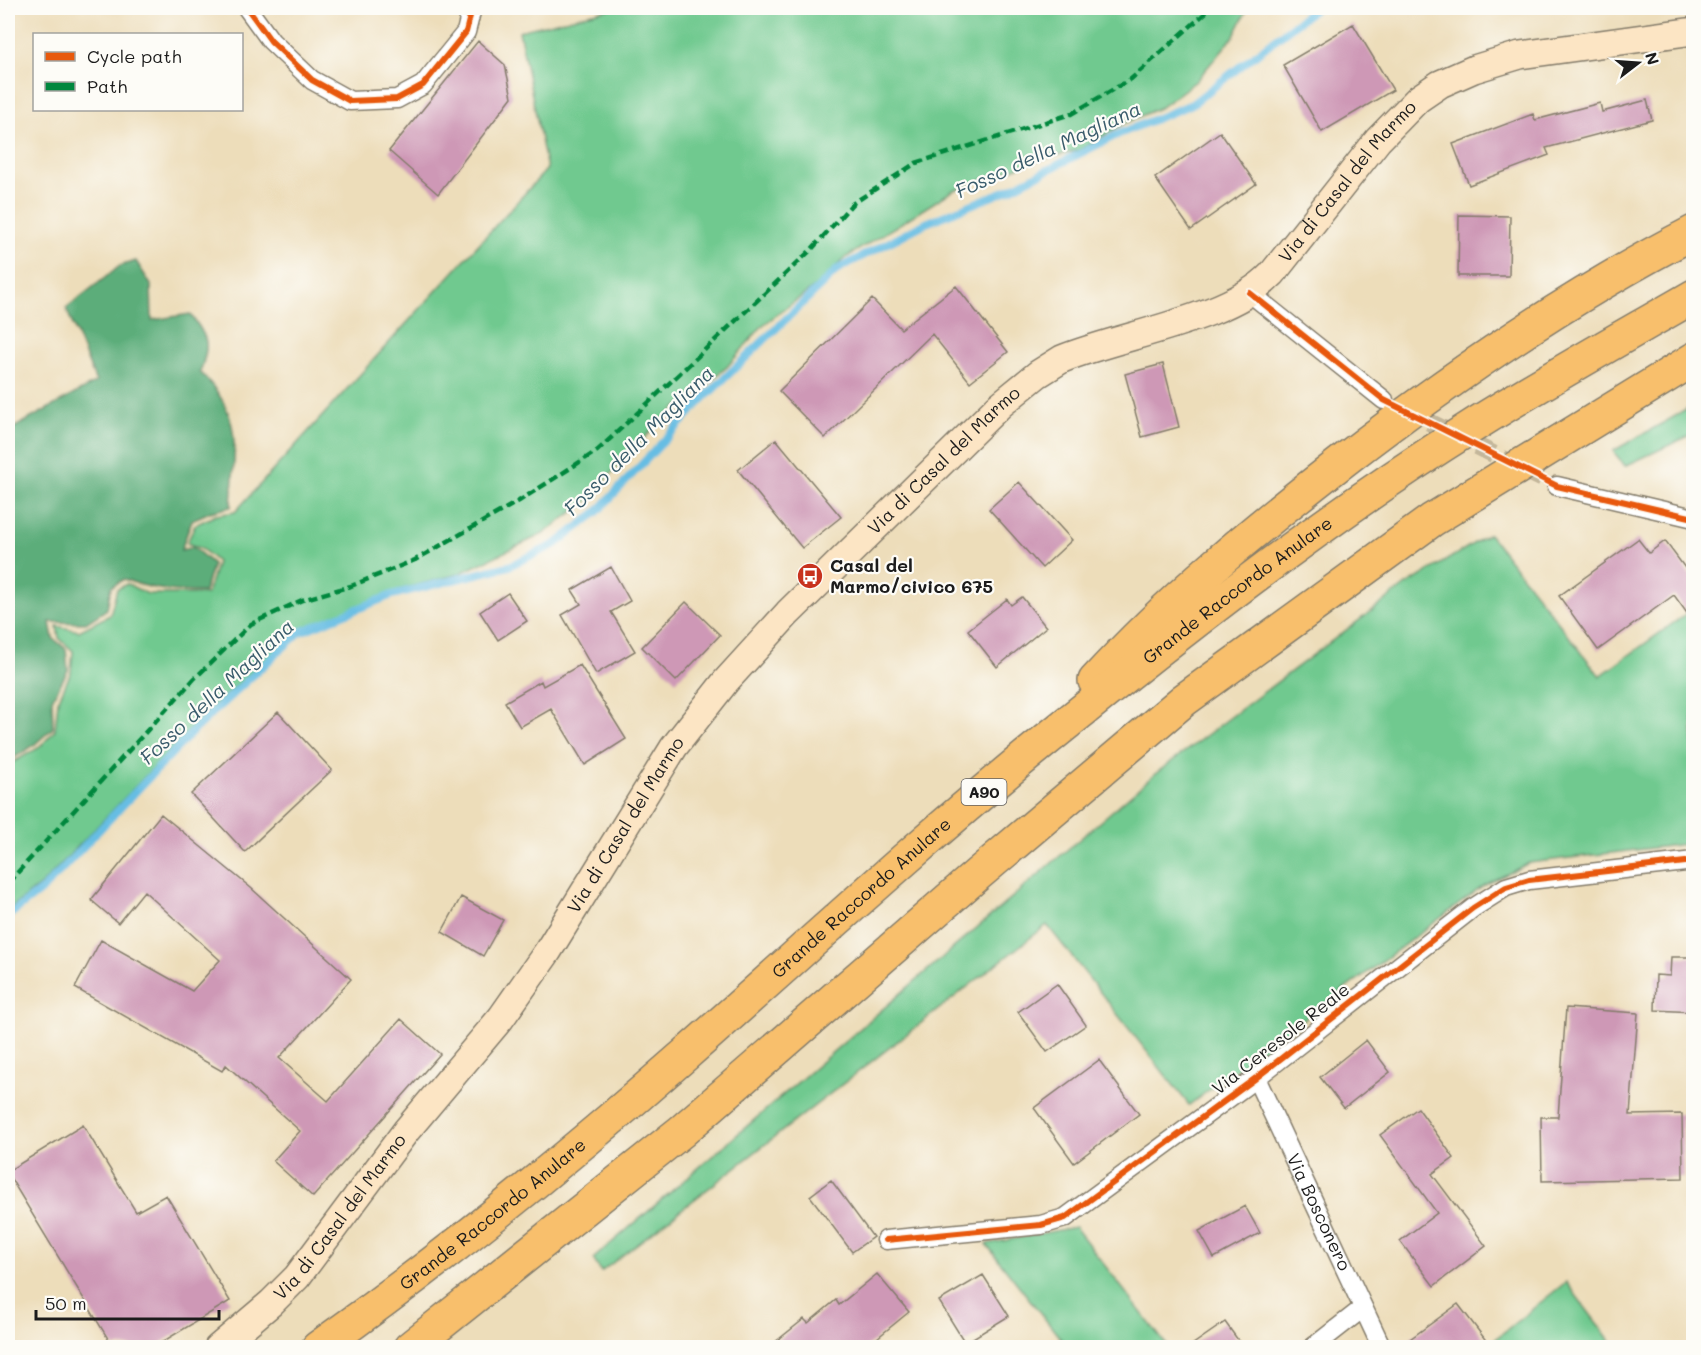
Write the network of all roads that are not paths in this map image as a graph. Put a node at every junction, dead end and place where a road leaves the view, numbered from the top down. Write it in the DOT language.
graph roads {
  1 [pos="247,8"];
  2 [pos="472,8"];
  3 [pos="1694,32"];
  4 [pos="1694,232"];
  5 [pos="1250,293"];
  6 [pos="1694,296"];
  7 [pos="1694,359"];
  8 [pos="1384,400"];
  9 [pos="1557,486"];
  10 [pos="1694,518"];
  11 [pos="1039,746"];
  12 [pos="1694,861"];
  13 [pos="1256,1078"];
  14 [pos="886,1240"];
  15 [pos="1363,1308"];
  16 [pos="218,1347"];
  17 [pos="318,1347"];
  18 [pos="410,1347"];
  19 [pos="1312,1347"];
  20 [pos="1382,1347"];
  1 -- 2 [label="street"];
  3 -- 5 [label="main road, Via di Casal del Marmo"];
  4 -- 11 [label="highway"];
  5 -- 8 [label="street"];
  5 -- 16 [label="main road, Via di Casal del Marmo"];
  6 -- 11 [label="highway, Grande Raccordo Anulare / A90"];
  7 -- 18 [label="highway"];
  9 -- 10 [label="street"];
  11 -- 17 [label="highway, Grande Raccordo Anulare / A90"];
  12 -- 13 [label="street, Via Ceresole Reale"];
  13 -- 14 [label="street, Via Ceresole Reale"];
  13 -- 15 [label="street, Via Bosconero"];
  15 -- 19 [label="street"];
  15 -- 20 [label="street, Via Bosconero"];
}
